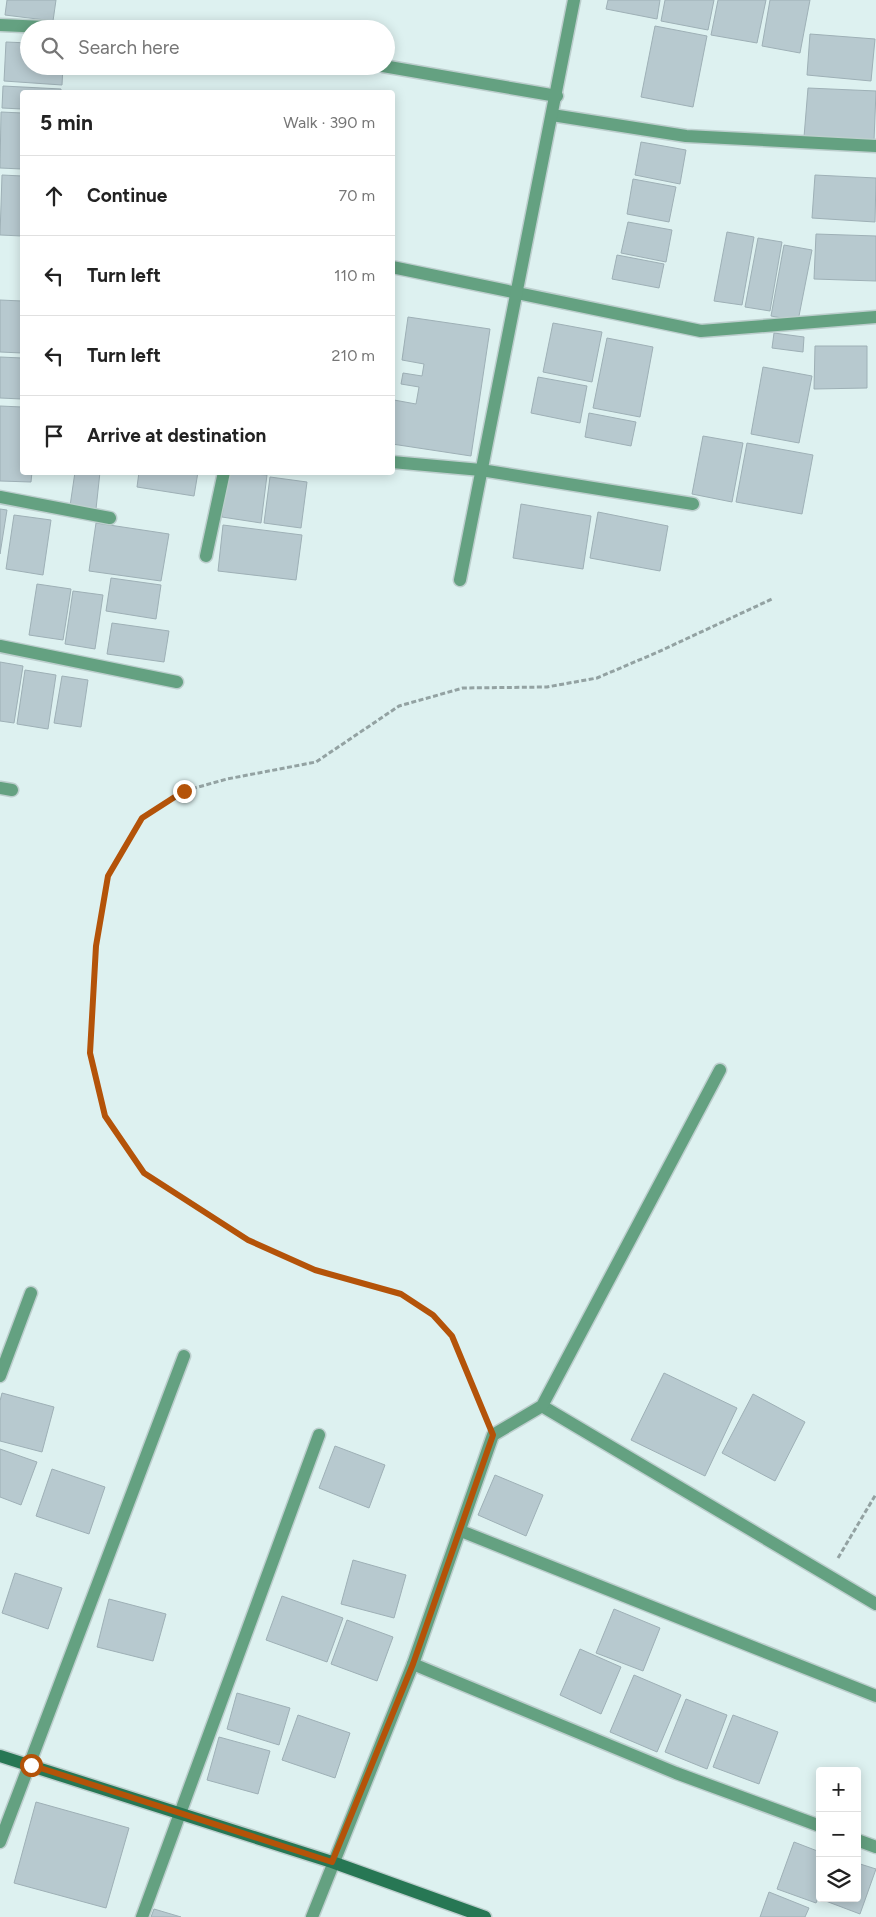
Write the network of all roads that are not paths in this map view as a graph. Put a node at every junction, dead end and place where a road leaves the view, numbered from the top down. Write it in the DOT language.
graph roads {
  1 [pos="574,0"];
  2 [pos="0,25"];
  3 [pos="20,26"];
  4 [pos="395,68"];
  5 [pos="557,96"];
  6 [pos="552,115"];
  7 [pos="876,146"];
  8 [pos="395,267"];
  9 [pos="516,291"];
  10 [pos="876,317"];
  11 [pos="395,462"];
  12 [pos="481,470"];
  13 [pos="223,475"];
  14 [pos="0,497"];
  15 [pos="693,504"];
  16 [pos="110,518"];
  17 [pos="206,556"];
  18 [pos="460,580"];
  19 [pos="0,646"];
  20 [pos="177,682"];
  21 [pos="720,1070"];
  22 [pos="31,1292"];
  23 [pos="184,1356"];
  24 [pos="0,1376"];
  25 [pos="542,1406"];
  26 [pos="320,1435"];
  27 [pos="461,1531"];
  28 [pos="876,1604"];
  29 [pos="413,1664"];
  30 [pos="876,1696"];
  31 [pos="0,1756"];
  32 [pos="31,1765"];
  33 [pos="182,1812"];
  34 [pos="816,1825"];
  35 [pos="861,1841"];
  36 [pos="0,1842"];
  37 [pos="876,1847"];
  38 [pos="332,1862"];
  39 [pos="142,1917"];
  40 [pos="312,1917"];
  41 [pos="485,1917"];
  1 -- 5 [label="street"];
  2 -- 3 [label="street"];
  4 -- 5 [label="street"];
  5 -- 6 [label="street"];
  6 -- 7 [label="street"];
  6 -- 9 [label="street"];
  8 -- 9 [label="street"];
  9 -- 10 [label="street"];
  9 -- 12 [label="street"];
  11 -- 12 [label="street"];
  12 -- 15 [label="street"];
  12 -- 18 [label="street"];
  13 -- 17 [label="street"];
  14 -- 16 [label="street"];
  19 -- 20 [label="street"];
  21 -- 25 [label="street"];
  22 -- 24 [label="street"];
  23 -- 32 [label="street"];
  25 -- 27 [label="street"];
  25 -- 28 [label="street"];
  26 -- 33 [label="street"];
  27 -- 29 [label="street"];
  27 -- 30 [label="street"];
  29 -- 34 [label="street"];
  29 -- 38 [label="street"];
  31 -- 32 [label="street"];
  32 -- 33 [label="street"];
  32 -- 36 [label="street"];
  33 -- 38 [label="street"];
  33 -- 39 [label="street"];
  35 -- 37 [label="street"];
  38 -- 40 [label="street"];
  38 -- 41 [label="street"];
}
